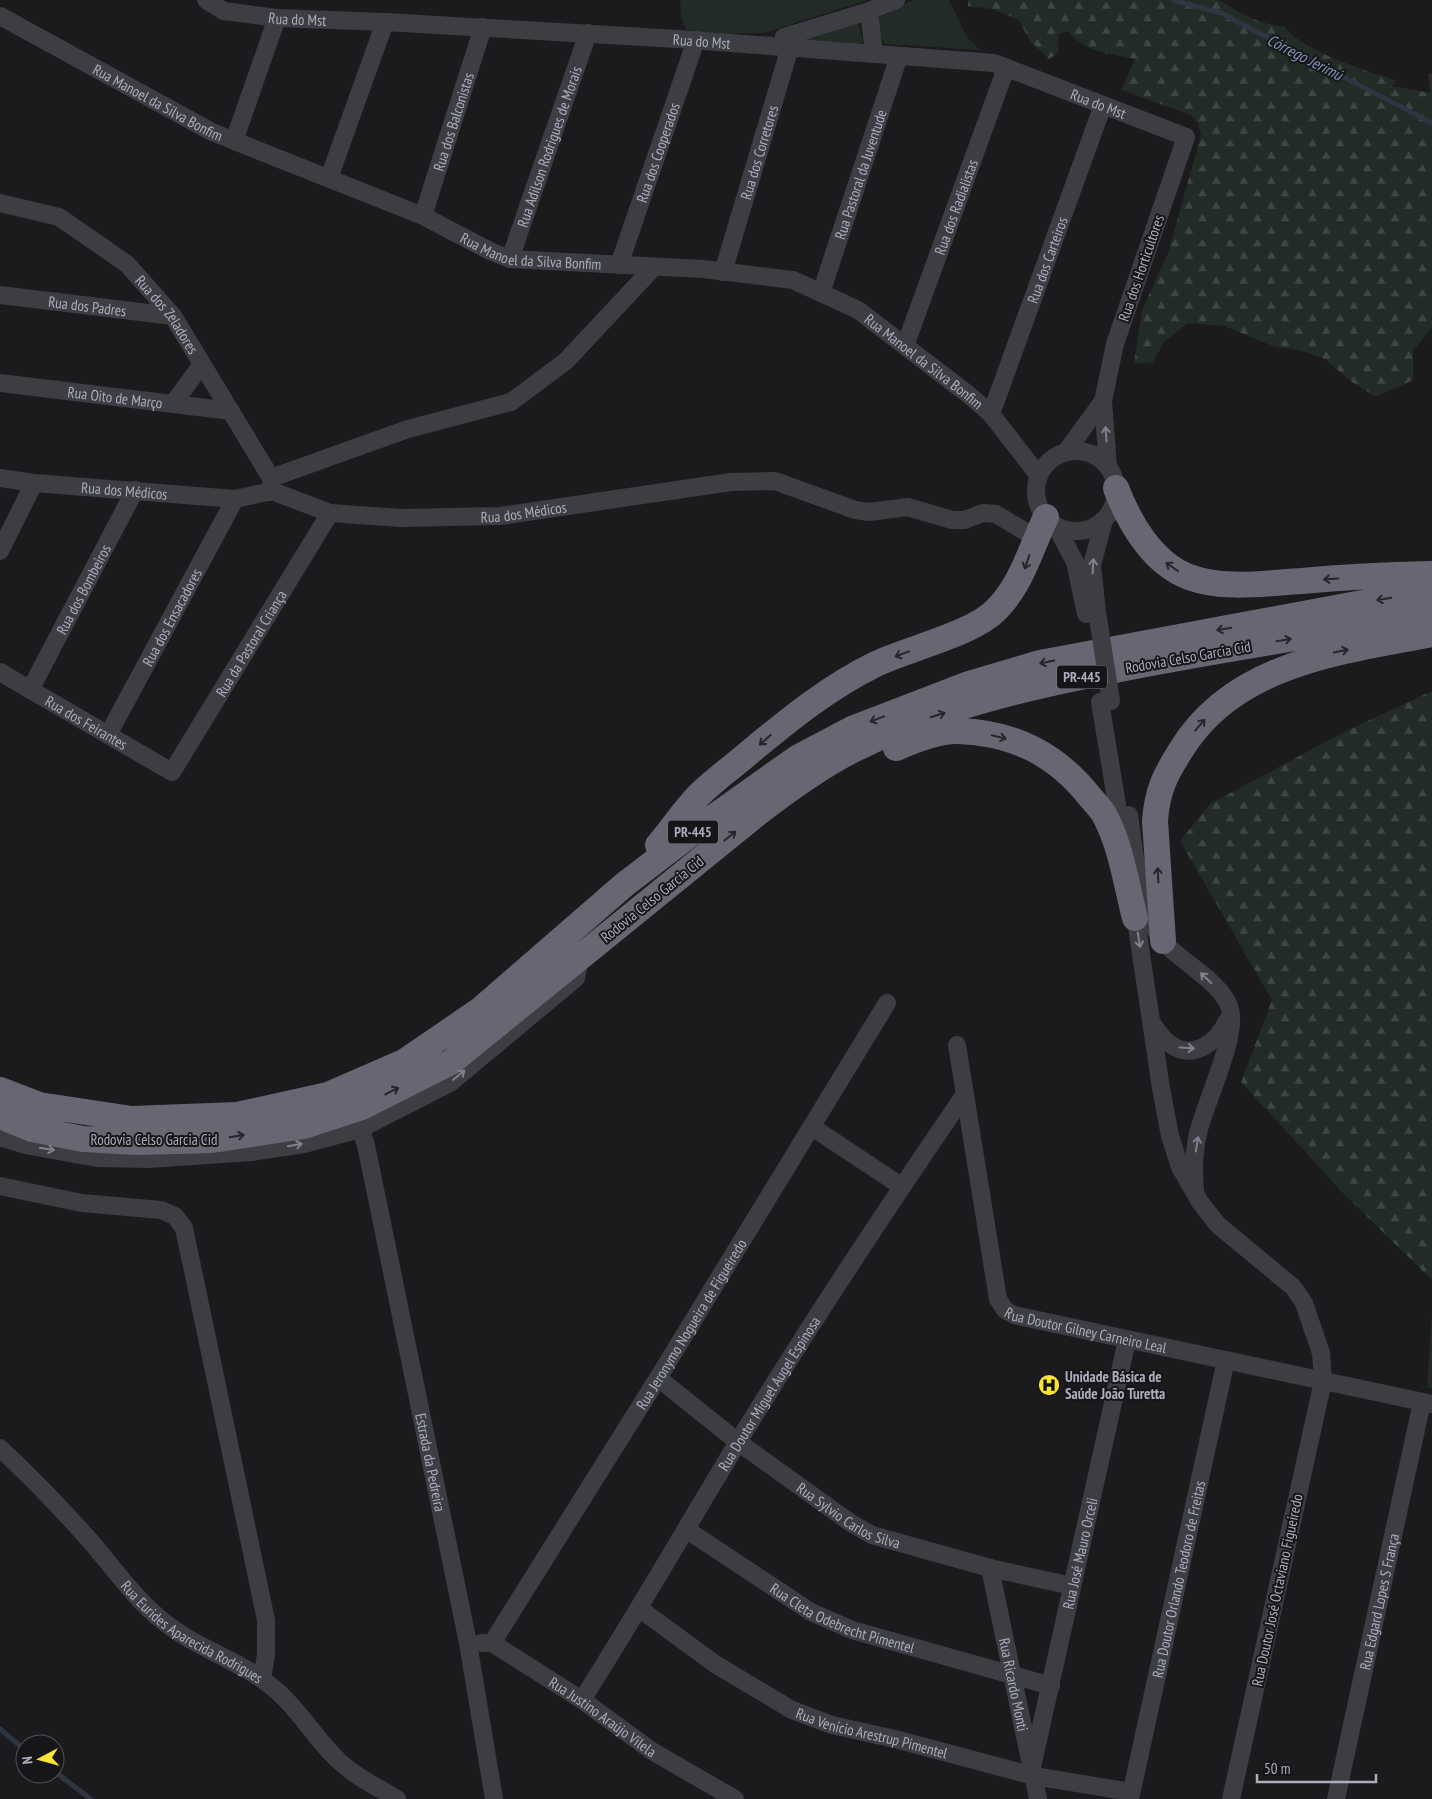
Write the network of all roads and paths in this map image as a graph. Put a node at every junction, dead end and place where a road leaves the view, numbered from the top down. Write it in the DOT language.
graph roads {
  1 [pos="206,0"];
  2 [pos="896,0"];
  3 [pos="869,12"];
  4 [pos="0,16"];
  5 [pos="277,18"];
  6 [pos="384,22"];
  7 [pos="483,27"];
  8 [pos="588,33"];
  9 [pos="696,40"];
  10 [pos="792,41"];
  11 [pos="874,54"];
  12 [pos="899,56"];
  13 [pos="1006,68"];
  14 [pos="1103,105"];
  15 [pos="1186,137"];
  16 [pos="234,141"];
  17 [pos="329,178"];
  18 [pos="0,203"];
  19 [pos="423,216"];
  20 [pos="510,259"];
  21 [pos="619,265"];
  22 [pos="654,267"];
  23 [pos="723,272"];
  24 [pos="821,293"];
  25 [pos="0,295"];
  26 [pos="173,316"];
  27 [pos="905,346"];
  28 [pos="202,364"];
  29 [pos="0,383"];
  30 [pos="1103,401"];
  31 [pos="173,404"];
  32 [pos="231,411"];
  33 [pos="991,414"];
  34 [pos="1065,453"];
  35 [pos="1039,476"];
  36 [pos="1112,477"];
  37 [pos="0,478"];
  38 [pos="34,483"];
  39 [pos="272,485"];
  40 [pos="135,490"];
  41 [pos="235,499"];
  42 [pos="330,513"];
  43 [pos="1104,520"];
  44 [pos="1046,527"];
  45 [pos="0,551"];
  46 [pos="1432,574"];
  47 [pos="1432,590"];
  48 [pos="1091,613"];
  49 [pos="1432,616"];
  50 [pos="1432,634"];
  51 [pos="0,672"];
  52 [pos="30,690"];
  53 [pos="1105,702"];
  54 [pos="108,735"];
  55 [pos="172,772"];
  56 [pos="758,813"];
  57 [pos="624,885"];
  58 [pos="1135,918"];
  59 [pos="1163,941"];
  60 [pos="580,958"];
  61 [pos="887,1003"];
  62 [pos="1230,1008"];
  63 [pos="1151,1020"];
  64 [pos="957,1045"];
  65 [pos="0,1090"];
  66 [pos="964,1094"];
  67 [pos="0,1116"];
  68 [pos="812,1127"];
  69 [pos="360,1129"];
  70 [pos="0,1137"];
  71 [pos="0,1186"];
  72 [pos="902,1186"];
  73 [pos="1195,1192"];
  74 [pos="1127,1340"];
  75 [pos="1226,1360"];
  76 [pos="658,1378"];
  77 [pos="1323,1381"];
  78 [pos="1427,1403"];
  79 [pos="738,1442"];
  80 [pos="0,1448"];
  81 [pos="687,1530"];
  82 [pos="990,1568"];
  83 [pos="1072,1586"];
  84 [pos="640,1609"];
  85 [pos="468,1643"];
  86 [pos="492,1643"];
  87 [pos="1013,1675"];
  88 [pos="262,1678"];
  89 [pos="1051,1686"];
  90 [pos="582,1700"];
  91 [pos="1033,1772"];
  92 [pos="1130,1796"];
  93 [pos="397,1799"];
  94 [pos="494,1799"];
  95 [pos="736,1799"];
  96 [pos="1038,1799"];
  97 [pos="1231,1799"];
  98 [pos="1336,1799"];
  1 -- 5 [label="street, Rua do Mst"];
  2 -- 3 [label="street"];
  3 -- 10 [label="street"];
  3 -- 11 [label="street"];
  4 -- 16 [label="street, Rua Manoel da Silva Bonfim"];
  5 -- 6 [label="street, Rua do Mst"];
  5 -- 16 [label="street"];
  6 -- 7 [label="street, Rua do Mst"];
  6 -- 17 [label="street"];
  7 -- 8 [label="street, Rua do Mst"];
  7 -- 19 [label="street, Rua dos Balconistas"];
  8 -- 9 [label="street, Rua do Mst"];
  8 -- 20 [label="street, Rua Adilson Rodrigues de Morais"];
  9 -- 10 [label="street, Rua do Mst"];
  9 -- 21 [label="street, Rua dos Cooperados"];
  10 -- 11 [label="street, Rua do Mst"];
  10 -- 23 [label="street, Rua dos Corretores"];
  11 -- 12 [label="street, Rua do Mst"];
  12 -- 13 [label="street, Rua do Mst"];
  12 -- 24 [label="street, Rua Pastoral da Juventude"];
  13 -- 14 [label="street, Rua do Mst"];
  13 -- 27 [label="street, Rua dos Radialistas"];
  14 -- 15 [label="street, Rua do Mst"];
  14 -- 33 [label="street, Rua dos Carteiros"];
  15 -- 30 [label="street, Rua dos Horticultores"];
  16 -- 17 [label="street, Rua Manoel da Silva Bonfim"];
  17 -- 19 [label="street, Rua Manoel da Silva Bonfim"];
  18 -- 26 [label="street, Rua dos Zeladores"];
  19 -- 20 [label="street, Rua Manoel da Silva Bonfim"];
  20 -- 21 [label="street, Rua Manoel da Silva Bonfim"];
  21 -- 22 [label="street, Rua Manoel da Silva Bonfim"];
  22 -- 23 [label="street, Rua Manoel da Silva Bonfim"];
  22 -- 39 [label="street"];
  23 -- 24 [label="street, Rua Manoel da Silva Bonfim"];
  24 -- 27 [label="street, Rua Manoel da Silva Bonfim"];
  25 -- 26 [label="street, Rua dos Padres"];
  26 -- 28 [label="street, Rua dos Zeladores"];
  27 -- 33 [label="street, Rua Manoel da Silva Bonfim"];
  28 -- 31 [label="street"];
  28 -- 32 [label="street, Rua dos Zeladores"];
  29 -- 31 [label="street, Rua Oito de Março"];
  30 -- 34 [label="street, Rua dos Horticultores"];
  36 -- 30 [label="street, Rua dos Horticultores, one-way"];
  31 -- 32 [label="street, Rua Oito de Março"];
  32 -- 39 [label="street, Rua dos Zeladores"];
  33 -- 35 [label="street, Rua Manoel da Silva Bonfim"];
  34 -- 35 [label="street"];
  34 -- 36 [label="street"];
  35 -- 44 [label="street"];
  36 -- 43 [label="street"];
  46 -- 36 [label="highway, one-way"];
  37 -- 38 [label="street, Rua dos Médicos"];
  38 -- 40 [label="street, Rua dos Médicos"];
  38 -- 45 [label="street"];
  39 -- 41 [label="street, Rua dos Médicos"];
  39 -- 42 [label="street, Rua dos Médicos"];
  40 -- 41 [label="street, Rua dos Médicos"];
  40 -- 52 [label="street, Rua dos Bombeiros"];
  41 -- 54 [label="street, Rua dos Ensacadores"];
  42 -- 44 [label="street, Rua dos Médicos"];
  42 -- 55 [label="street, Rua da Pastoral Criança"];
  43 -- 44 [label="street"];
  48 -- 43 [label="street, one-way"];
  44 -- 48 [label="street"];
  44 -- 57 [label="highway, one-way"];
  47 -- 57 [label="highway, Rodovia Celso Garcia Cid / PR-445, one-way"];
  48 -- 53 [label="street"];
  56 -- 49 [label="highway, Rodovia Celso Garcia Cid / PR-445, one-way"];
  59 -- 50 [label="highway, one-way"];
  51 -- 52 [label="street, Rua dos Feirantes"];
  52 -- 54 [label="street, Rua dos Feirantes"];
  53 -- 58 [label="street, Rua Doutor José Octaviano Figueiredo"];
  53 -- 59 [label="street"];
  54 -- 55 [label="street, Rua dos Feirantes"];
  56 -- 58 [label="highway, one-way"];
  60 -- 56 [label="highway, Rodovia Celso Garcia Cid / PR-445, one-way"];
  57 -- 65 [label="highway, Rodovia Celso Garcia Cid / PR-445"];
  58 -- 63 [label="street, Rua Doutor José Octaviano Figueiredo, one-way"];
  62 -- 59 [label="street, one-way"];
  67 -- 60 [label="highway, Rodovia Celso Garcia Cid / PR-445, one-way"];
  69 -- 60 [label="street, one-way"];
  61 -- 68 [label="street, Rua Jeronymo Nogueira de Figueiredo"];
  63 -- 62 [label="street, one-way"];
  73 -- 62 [label="street, one-way"];
  63 -- 73 [label="street, Rua Doutor José Octaviano Figueiredo"];
  64 -- 66 [label="street, Rua Doutor Gilney Carneiro Leal"];
  66 -- 72 [label="street, Rua Doutor Miguel Augel Espinosa"];
  66 -- 74 [label="street, Rua Doutor Gilney Carneiro Leal"];
  68 -- 72 [label="street"];
  68 -- 76 [label="street, Rua Jeronymo Nogueira de Figueiredo"];
  70 -- 69 [label="street, one-way"];
  69 -- 85 [label="street, Estrada da Pedreira"];
  71 -- 88 [label="street"];
  72 -- 79 [label="street, Rua Doutor Miguel Augel Espinosa"];
  73 -- 77 [label="street, Rua Doutor José Octaviano Figueiredo"];
  74 -- 75 [label="street, Rua Doutor Gilney Carneiro Leal"];
  74 -- 83 [label="street, Rua José Mauro Orceli"];
  75 -- 77 [label="street, Rua Doutor Gilney Carneiro Leal"];
  75 -- 92 [label="street, Rua Doutor Orlando Teodoro de Freitas"];
  76 -- 79 [label="street, Rua Sylvio Carlos Silva"];
  76 -- 86 [label="street, Rua Jeronymo Nogueira de Figueiredo"];
  77 -- 78 [label="street, Rua Doutor Gilney Carneiro Leal"];
  77 -- 97 [label="street, Rua Doutor José Octaviano Figueiredo"];
  78 -- 98 [label="street, Rua Edgard Lopes S França"];
  79 -- 81 [label="street, Rua Doutor Miguel Augel Espinosa"];
  79 -- 82 [label="street, Rua Sylvio Carlos Silva"];
  80 -- 88 [label="street, Rua Eurides Aparecida Rodrigues"];
  81 -- 84 [label="street, Rua Doutor Miguel Augel Espinosa"];
  81 -- 87 [label="street, Rua Cleta Odebrecht Pimentel"];
  82 -- 83 [label="street, Rua Sylvio Carlos Silva"];
  82 -- 87 [label="street, Rua Ricardo Monti"];
  83 -- 89 [label="street, Rua José Mauro Orceli"];
  84 -- 90 [label="street, Rua Doutor Miguel Augel Espinosa"];
  84 -- 91 [label="street, Rua Venício Arestrup Pimentel"];
  85 -- 86 [label="street"];
  85 -- 94 [label="street, Estrada da Pedreira"];
  86 -- 90 [label="street, Rua Justino Araújo Vilela"];
  87 -- 89 [label="street, Rua Cleta Odebrecht Pimentel"];
  87 -- 91 [label="street, Rua Ricardo Monti"];
  88 -- 93 [label="street, Rua Eurides Aparecida Rodrigues"];
  89 -- 91 [label="street, Rua José Mauro Orceli"];
  90 -- 95 [label="street, Rua Justino Araújo Vilela"];
  91 -- 92 [label="street, Rua Venício Arestrup Pimentel"];
  91 -- 96 [label="street, Rua Ricardo Monti"];
}
